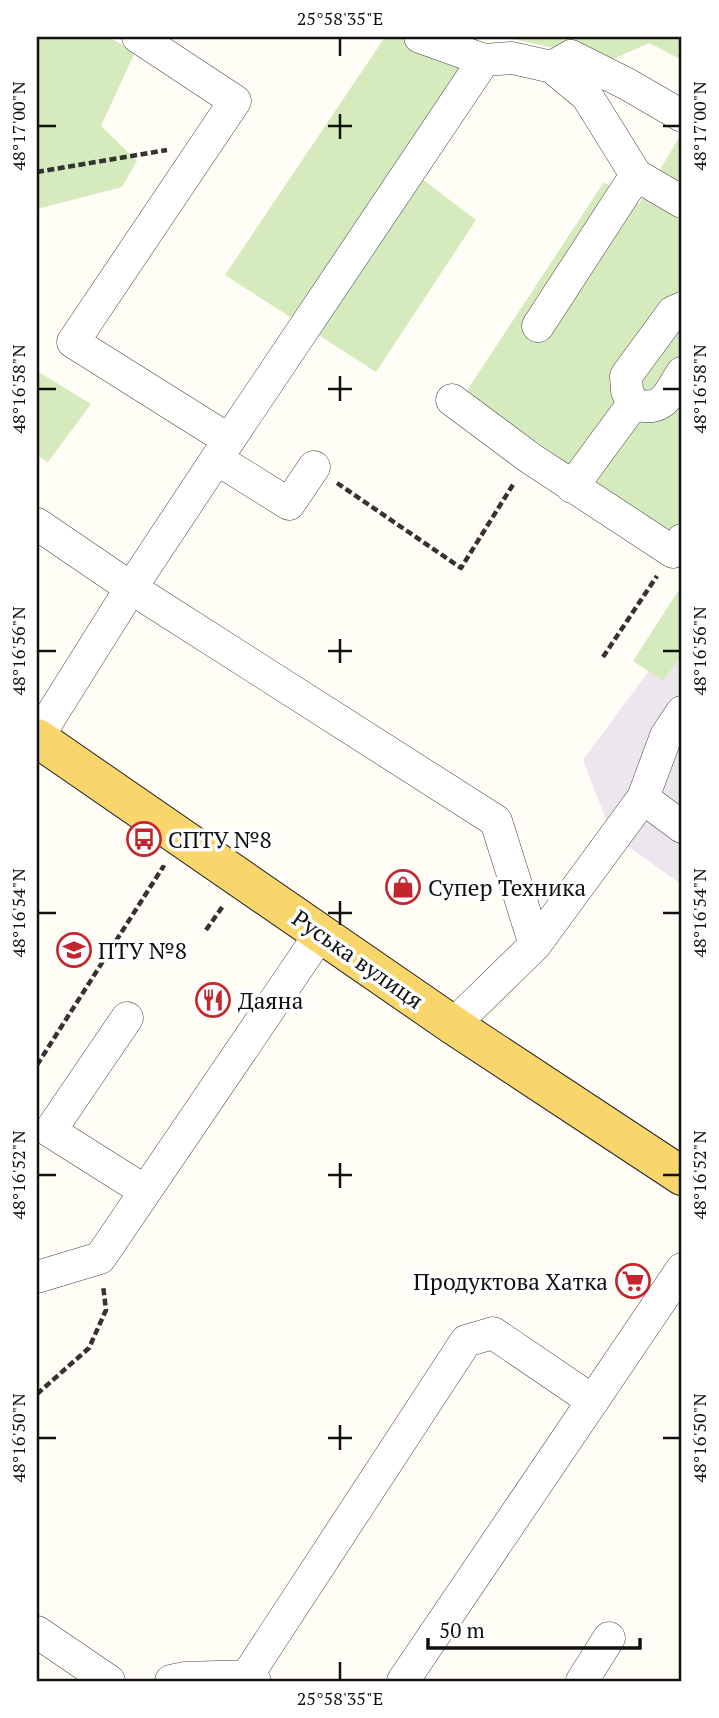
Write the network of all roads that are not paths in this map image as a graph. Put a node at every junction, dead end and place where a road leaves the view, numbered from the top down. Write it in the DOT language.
graph roads {
  1 [pos="138,37"];
  2 [pos="420,37"];
  3 [pos="484,60"];
  4 [pos="552,67"];
  5 [pos="682,116"];
  6 [pos="636,175"];
  7 [pos="682,202"];
  8 [pos="682,308"];
  9 [pos="538,326"];
  10 [pos="682,373"];
  11 [pos="452,400"];
  12 [pos="633,404"];
  13 [pos="223,450"];
  14 [pos="314,467"];
  15 [pos="572,487"];
  16 [pos="37,524"];
  17 [pos="678,546"];
  18 [pos="131,588"];
  19 [pos="682,712"];
  20 [pos="37,738"];
  21 [pos="643,798"];
  22 [pos="682,827"];
  23 [pos="321,933"];
  24 [pos="535,945"];
  25 [pos="127,1018"];
  26 [pos="453,1025"];
  27 [pos="682,1176"];
  28 [pos="145,1191"];
  29 [pos="682,1269"];
  30 [pos="37,1277"];
  31 [pos="593,1401"];
  32 [pos="37,1632"];
  33 [pos="609,1638"];
  34 [pos="251,1679"];
  35 [pos="109,1681"];
  36 [pos="171,1681"];
  37 [pos="403,1681"];
  38 [pos="582,1681"];
  1 -- 13 [label="street"];
  2 -- 3 [label="street"];
  3 -- 4 [label="street"];
  3 -- 13 [label="street"];
  4 -- 5 [label="street"];
  4 -- 6 [label="street"];
  6 -- 7 [label="street"];
  6 -- 9 [label="street"];
  8 -- 12 [label="street"];
  10 -- 12 [label="street"];
  11 -- 15 [label="street"];
  12 -- 15 [label="street"];
  13 -- 14 [label="street"];
  13 -- 18 [label="street"];
  15 -- 17 [label="street"];
  16 -- 18 [label="street"];
  18 -- 20 [label="street"];
  18 -- 24 [label="street"];
  19 -- 21 [label="street"];
  20 -- 23 [label="main road, Руська вулиця"];
  21 -- 22 [label="street"];
  21 -- 24 [label="street"];
  23 -- 26 [label="main road, Руська вулиця"];
  23 -- 28 [label="street"];
  24 -- 26 [label="street"];
  25 -- 28 [label="street"];
  26 -- 27 [label="main road, Руська вулиця"];
  28 -- 30 [label="street"];
  29 -- 31 [label="street"];
  31 -- 34 [label="street"];
  31 -- 37 [label="street"];
  32 -- 35 [label="street"];
  33 -- 38 [label="street"];
  34 -- 36 [label="street"];
}
